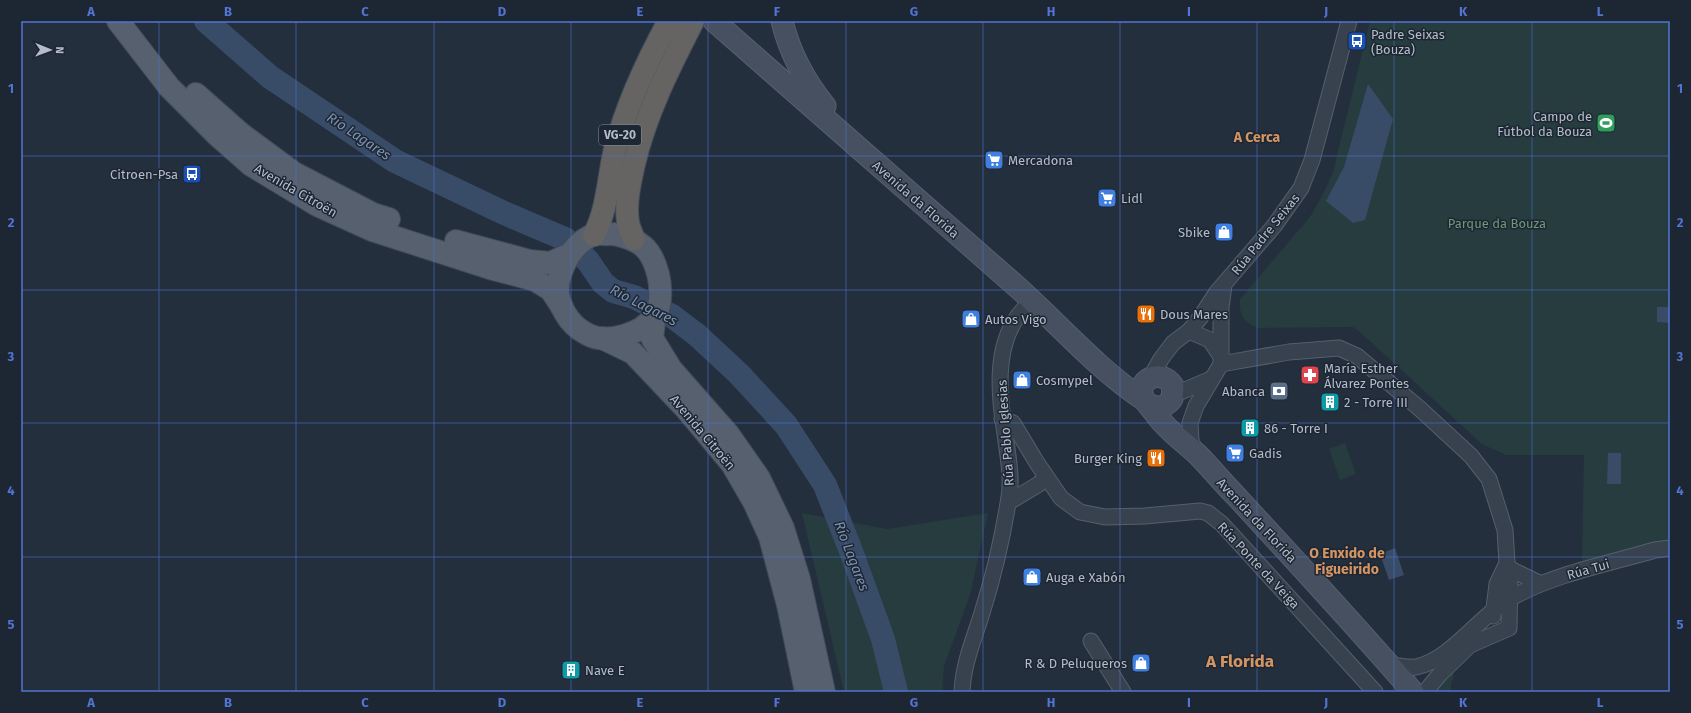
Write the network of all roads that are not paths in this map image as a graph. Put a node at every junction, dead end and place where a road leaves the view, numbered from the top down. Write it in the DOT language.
graph roads {
  1 [pos="118,21"];
  2 [pos="132,21"];
  3 [pos="693,21"];
  4 [pos="714,21"];
  5 [pos="782,21"];
  6 [pos="1349,21"];
  7 [pos="664,30"];
  8 [pos="830,123"];
  9 [pos="594,235"];
  10 [pos="634,239"];
  11 [pos="360,241"];
  12 [pos="452,256"];
  13 [pos="560,263"];
  14 [pos="1224,285"];
  15 [pos="1032,300"];
  16 [pos="562,307"];
  17 [pos="650,327"];
  18 [pos="1189,331"];
  19 [pos="602,338"];
  20 [pos="1221,359"];
  21 [pos="1211,379"];
  22 [pos="1147,391"];
  23 [pos="1173,396"];
  24 [pos="1002,418"];
  25 [pos="1178,438"];
  26 [pos="1008,454"];
  27 [pos="1197,455"];
  28 [pos="1037,463"];
  29 [pos="1046,477"];
  30 [pos="1009,502"];
  31 [pos="1670,548"];
  32 [pos="1509,566"];
  33 [pos="1539,583"];
  34 [pos="1510,599"];
  35 [pos="1493,610"];
  36 [pos="1493,636"];
  37 [pos="1091,641"];
  38 [pos="1447,653"];
  39 [pos="1389,664"];
  40 [pos="1440,674"];
  41 [pos="806,692"];
  42 [pos="824,692"];
  43 [pos="962,692"];
  44 [pos="1123,692"];
  45 [pos="1375,692"];
  46 [pos="1413,692"];
  47 [pos="1425,692"];
  1 -- 12 [label="main road, Avenida Citroën"];
  2 -- 13 [label="main road, Avenida Citroën"];
  3 -- 10 [label="highway, VG-20"];
  4 -- 8 [label="main road, Avenida da Florida"];
  5 -- 8 [label="main road"];
  6 -- 14 [label="street, Rúa Padre Seixas"];
  7 -- 9 [label="highway, VG-20"];
  8 -- 15 [label="main road, Avenida da Florida"];
  9 -- 10 [label="main road"];
  9 -- 13 [label="main road"];
  10 -- 17 [label="main road"];
  11 -- 12 [label="main road"];
  12 -- 16 [label="main road, Avenida Citroën"];
  13 -- 16 [label="main road"];
  14 -- 18 [label="street, Rúa Padre Seixas"];
  14 -- 20 [label="street"];
  15 -- 22 [label="main road, Avenida da Florida"];
  15 -- 24 [label="street, Rúa Pablo Iglesias"];
  16 -- 19 [label="main road"];
  17 -- 19 [label="main road"];
  17 -- 42 [label="main road, Avenida Citroën"];
  18 -- 20 [label="street"];
  18 -- 22 [label="street, Rúa Padre Seixas"];
  19 -- 41 [label="main road, Avenida Citroën"];
  20 -- 21 [label="street, Avenida da Florida"];
  20 -- 32 [label="street"];
  21 -- 23 [label="street"];
  21 -- 27 [label="street, Avenida da Florida"];
  22 -- 23 [label="main road"];
  22 -- 23 [label="main road"];
  22 -- 25 [label="main road, Avenida da Florida"];
  23 -- 25 [label="main road"];
  24 -- 26 [label="street, Rúa Pablo Iglesias"];
  24 -- 28 [label="street, Rúa Ponte da Veiga"];
  25 -- 27 [label="main road, Avenida da Florida"];
  26 -- 28 [label="street"];
  26 -- 30 [label="street, Rúa Pablo Iglesias"];
  27 -- 39 [label="main road, Avenida da Florida"];
  28 -- 29 [label="street, Rúa Ponte da Veiga"];
  29 -- 30 [label="street, Rúa Pablo Iglesias"];
  29 -- 45 [label="street, Rúa Ponte da Veiga"];
  30 -- 43 [label="street, Rúa Pablo Iglesias"];
  31 -- 33 [label="street, Rúa Tui"];
  32 -- 33 [label="street"];
  32 -- 34 [label="street"];
  32 -- 35 [label="street"];
  33 -- 34 [label="street, Rúa Tui"];
  34 -- 35 [label="street, Rúa Tui"];
  34 -- 36 [label="street, Rúa Tui"];
  35 -- 36 [label="street"];
  35 -- 38 [label="street, Rúa Tui"];
  36 -- 40 [label="street, Rúa Tui"];
  37 -- 44 [label="street"];
  38 -- 39 [label="street, Rúa Tui"];
  38 -- 40 [label="street, Rúa Tui"];
  39 -- 46 [label="main road, Avenida da Florida"];
  40 -- 47 [label="street, Rúa Tui"];
}
